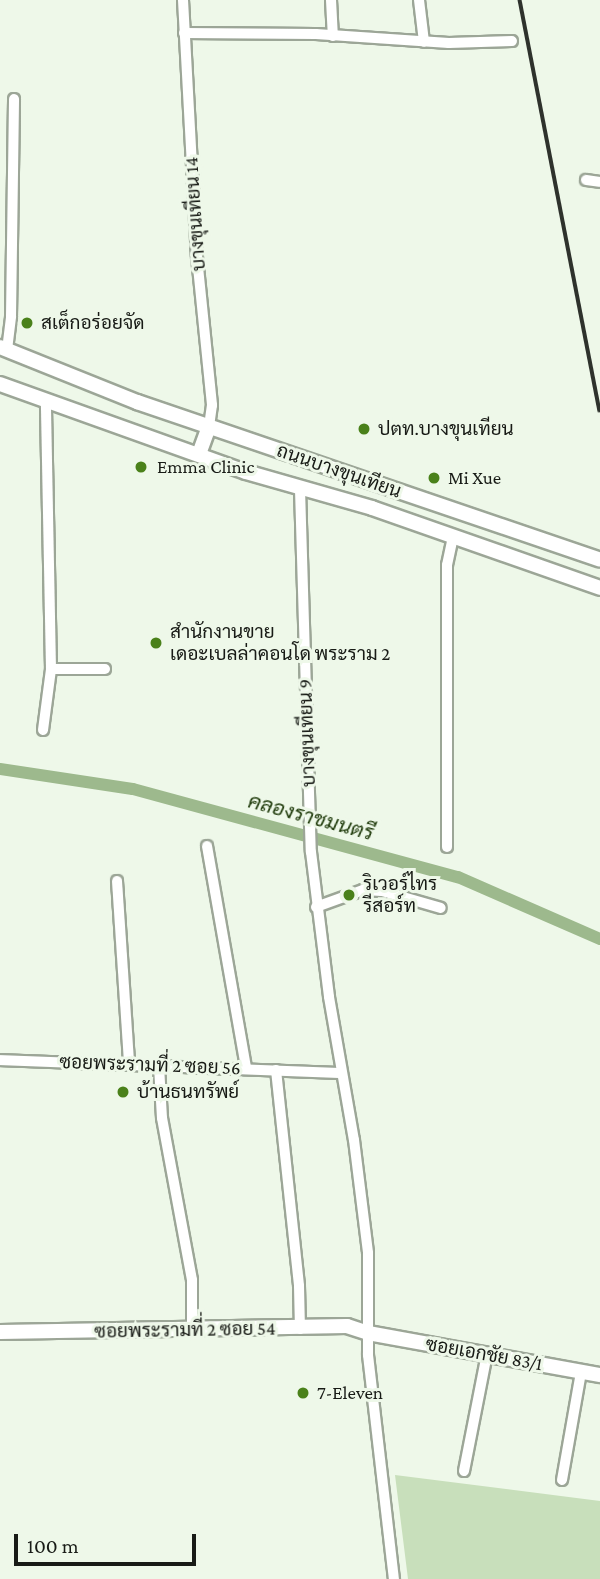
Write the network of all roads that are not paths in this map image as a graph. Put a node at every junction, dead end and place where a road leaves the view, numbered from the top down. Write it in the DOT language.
graph roads {
  1 [pos="183,0"];
  2 [pos="331,0"];
  3 [pos="419,0"];
  4 [pos="184,33"];
  5 [pos="333,36"];
  6 [pos="512,41"];
  7 [pos="424,42"];
  8 [pos="14,99"];
  9 [pos="586,180"];
  10 [pos="600,182"];
  11 [pos="4,349"];
  12 [pos="0,384"];
  13 [pos="46,400"];
  14 [pos="209,428"];
  15 [pos="199,454"];
  16 [pos="300,489"];
  17 [pos="453,537"];
  18 [pos="600,560"];
  19 [pos="596,587"];
  20 [pos="51,669"];
  21 [pos="105,669"];
  22 [pos="43,730"];
  23 [pos="207,846"];
  24 [pos="447,847"];
  25 [pos="117,881"];
  26 [pos="316,907"];
  27 [pos="440,908"];
  28 [pos="0,1060"];
  29 [pos="129,1064"];
  30 [pos="159,1066"];
  31 [pos="246,1068"];
  32 [pos="276,1070"];
  33 [pos="341,1073"];
  34 [pos="300,1329"];
  35 [pos="192,1330"];
  36 [pos="0,1332"];
  37 [pos="368,1333"];
  38 [pos="487,1354"];
  39 [pos="581,1371"];
  40 [pos="600,1376"];
  41 [pos="464,1471"];
  42 [pos="562,1480"];
  43 [pos="394,1579"];
  1 -- 4 [label="street, บางขุนเทียน 14"];
  2 -- 5 [label="street"];
  3 -- 7 [label="street"];
  4 -- 5 [label="street"];
  4 -- 14 [label="street, บางขุนเทียน 14"];
  5 -- 7 [label="street"];
  6 -- 7 [label="street"];
  8 -- 11 [label="street"];
  9 -- 10 [label="street"];
  11 -- 14 [label="main road, ถนนบางขุนเทียน"];
  12 -- 13 [label="main road, ถนนบางขุนเทียน"];
  13 -- 15 [label="main road, ถนนบางขุนเทียน"];
  13 -- 20 [label="street"];
  14 -- 15 [label="main road"];
  14 -- 18 [label="main road, ถนนบางขุนเทียน"];
  15 -- 16 [label="main road, ถนนบางขุนเทียน"];
  16 -- 17 [label="main road, ถนนบางขุนเทียน"];
  16 -- 26 [label="street, บางขุนเทียน 9"];
  17 -- 19 [label="main road, ถนนบางขุนเทียน"];
  17 -- 24 [label="street"];
  18 -- 19 [label="main road"];
  20 -- 21 [label="street"];
  20 -- 22 [label="street"];
  23 -- 31 [label="street"];
  25 -- 29 [label="street"];
  26 -- 27 [label="street"];
  26 -- 33 [label="street, บางขุนเทียน 9"];
  28 -- 29 [label="street, ซอยพระรามที่ 2 ซอย 56"];
  29 -- 30 [label="street, ซอยพระรามที่ 2 ซอย 56"];
  30 -- 31 [label="street, ซอยพระรามที่ 2 ซอย 56"];
  30 -- 35 [label="street"];
  31 -- 32 [label="street, ซอยพระรามที่ 2 ซอย 56"];
  32 -- 33 [label="street, ซอยพระรามที่ 2 ซอย 56"];
  32 -- 34 [label="street"];
  33 -- 37 [label="street, บางขุนเทียน 9"];
  34 -- 35 [label="main road, ซอยพระรามที่ 2 ซอย 54"];
  34 -- 37 [label="main road, ซอยพระรามที่ 2 ซอย 54"];
  35 -- 36 [label="main road, ซอยพระรามที่ 2 ซอย 54"];
  37 -- 38 [label="main road, ซอยเอกชัย 83/1"];
  37 -- 43 [label="street, บางขุนเทียน 9"];
  38 -- 39 [label="main road, ซอยเอกชัย 83/1"];
  38 -- 41 [label="street"];
  39 -- 40 [label="main road, ซอยเอกชัย 83/1"];
  39 -- 42 [label="street"];
}
